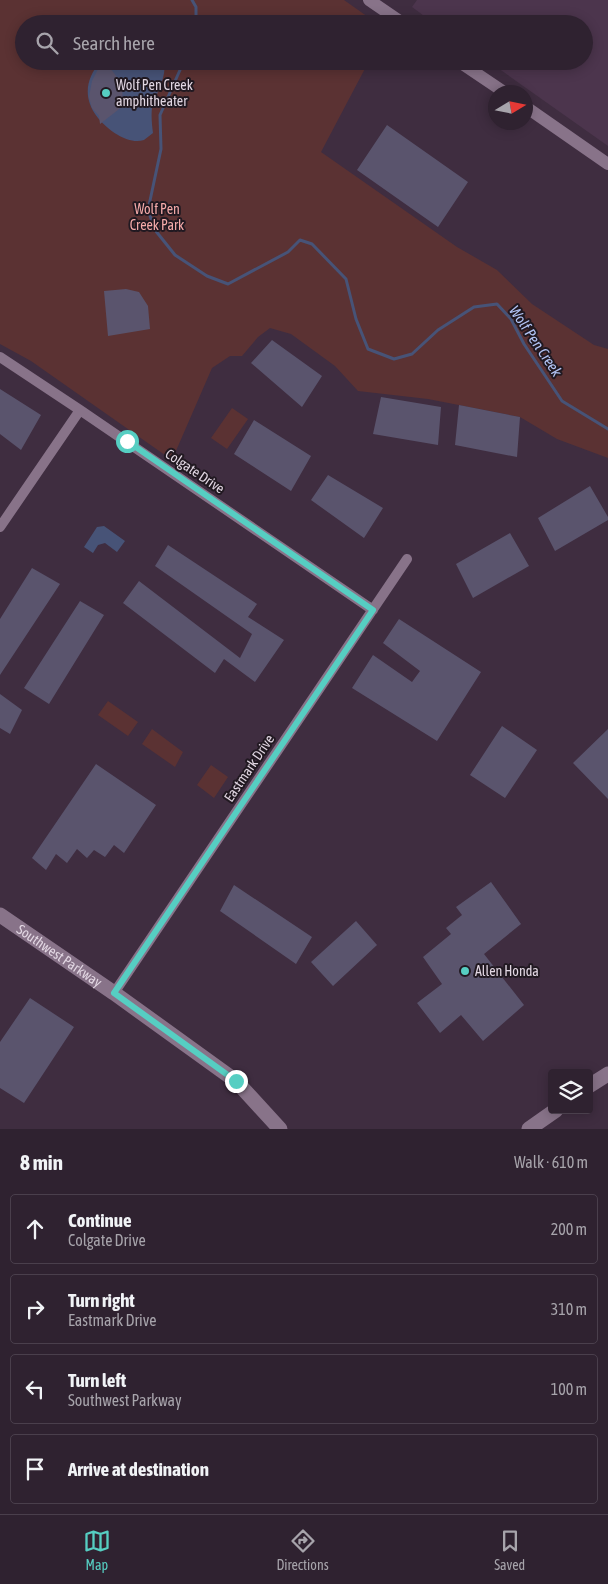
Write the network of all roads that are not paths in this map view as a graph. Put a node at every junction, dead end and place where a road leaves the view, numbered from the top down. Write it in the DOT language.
graph roads {
  1 [pos="369,0"];
  2 [pos="391,15"];
  3 [pos="471,70"];
  4 [pos="494,85"];
  5 [pos="533,112"];
  6 [pos="608,164"];
  7 [pos="0,357"];
  8 [pos="80,410"];
  9 [pos="0,528"];
  10 [pos="407,559"];
  11 [pos="373,610"];
  12 [pos="0,915"];
  13 [pos="114,993"];
  14 [pos="608,1074"];
  15 [pos="593,1083"];
  16 [pos="551,1114"];
  17 [pos="280,1129"];
  18 [pos="530,1129"];
  1 -- 2 [label="street"];
  3 -- 4 [label="street"];
  5 -- 6 [label="street"];
  7 -- 8 [label="street, Colgate Drive"];
  8 -- 9 [label="street"];
  8 -- 11 [label="street, Colgate Drive"];
  10 -- 11 [label="street, Eastmark Drive"];
  11 -- 13 [label="street, Eastmark Drive"];
  12 -- 13 [label="main road, Southwest Parkway"];
  13 -- 17 [label="main road, Southwest Parkway"];
  14 -- 15 [label="main road"];
  16 -- 18 [label="main road"];
}
